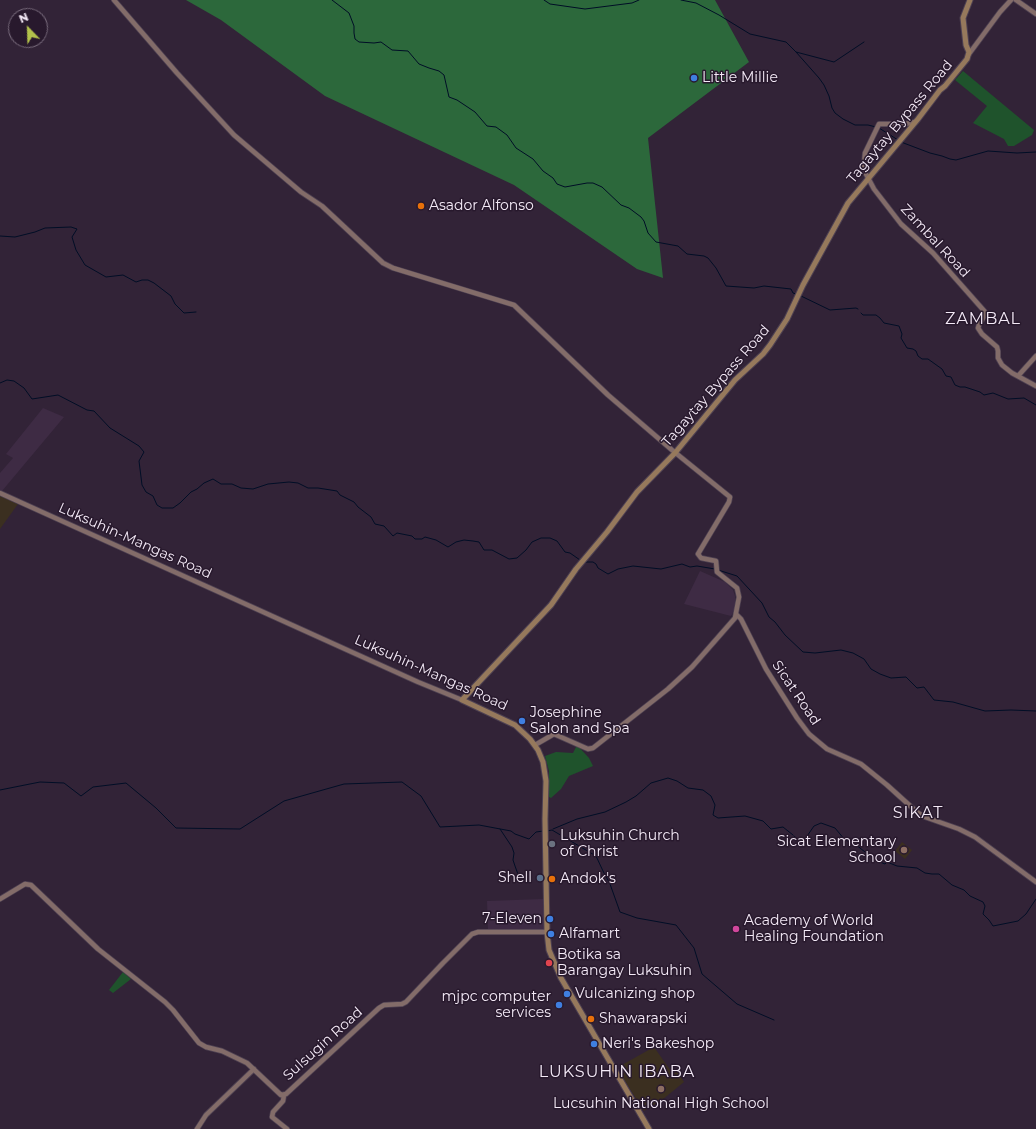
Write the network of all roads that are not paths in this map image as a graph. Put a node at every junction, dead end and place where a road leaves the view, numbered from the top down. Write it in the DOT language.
graph roads {
  1 [pos="114,0"];
  2 [pos="970,0"];
  3 [pos="1010,0"];
  4 [pos="1016,0"];
  5 [pos="1036,14"];
  6 [pos="969,54"];
  7 [pos="918,119"];
  8 [pos="869,179"];
  9 [pos="1036,356"];
  10 [pos="1018,376"];
  11 [pos="1036,386"];
  12 [pos="675,453"];
  13 [pos="0,493"];
  14 [pos="736,614"];
  15 [pos="462,700"];
  16 [pos="535,745"];
  17 [pos="1036,882"];
  18 [pos="0,900"];
  19 [pos="547,932"];
  20 [pos="254,1069"];
  21 [pos="284,1095"];
  22 [pos="197,1129"];
  23 [pos="287,1129"];
  24 [pos="650,1129"];
  1 -- 12 [label="street"];
  2 -- 6 [label="main road, Tagaytay Bypass Road"];
  3 -- 6 [label="street"];
  4 -- 5 [label="street"];
  6 -- 7 [label="main road, Tagaytay Bypass Road"];
  7 -- 8 [label="main road, Tagaytay Bypass Road"];
  7 -- 8 [label="street, Zambal Road"];
  8 -- 10 [label="street, Zambal Road"];
  8 -- 12 [label="main road, Tagaytay Bypass Road"];
  9 -- 10 [label="street"];
  10 -- 11 [label="street, Zambal Road"];
  12 -- 14 [label="street"];
  12 -- 15 [label="main road, Tagaytay Bypass Road"];
  13 -- 15 [label="street, Luksuhin-Mangas Road"];
  14 -- 16 [label="street"];
  14 -- 17 [label="street, Sicat Road"];
  15 -- 16 [label="main road, Luksuhin-Mangas Road"];
  16 -- 19 [label="main road, Luksuhin-Mangas Road"];
  18 -- 20 [label="street, Sulsugin Road"];
  19 -- 21 [label="street, Sulsugin Road"];
  19 -- 24 [label="main road, Luksuhin-Mangas Road"];
  20 -- 21 [label="street, Sulsugin Road"];
  20 -- 22 [label="street"];
  21 -- 23 [label="street"];
}
